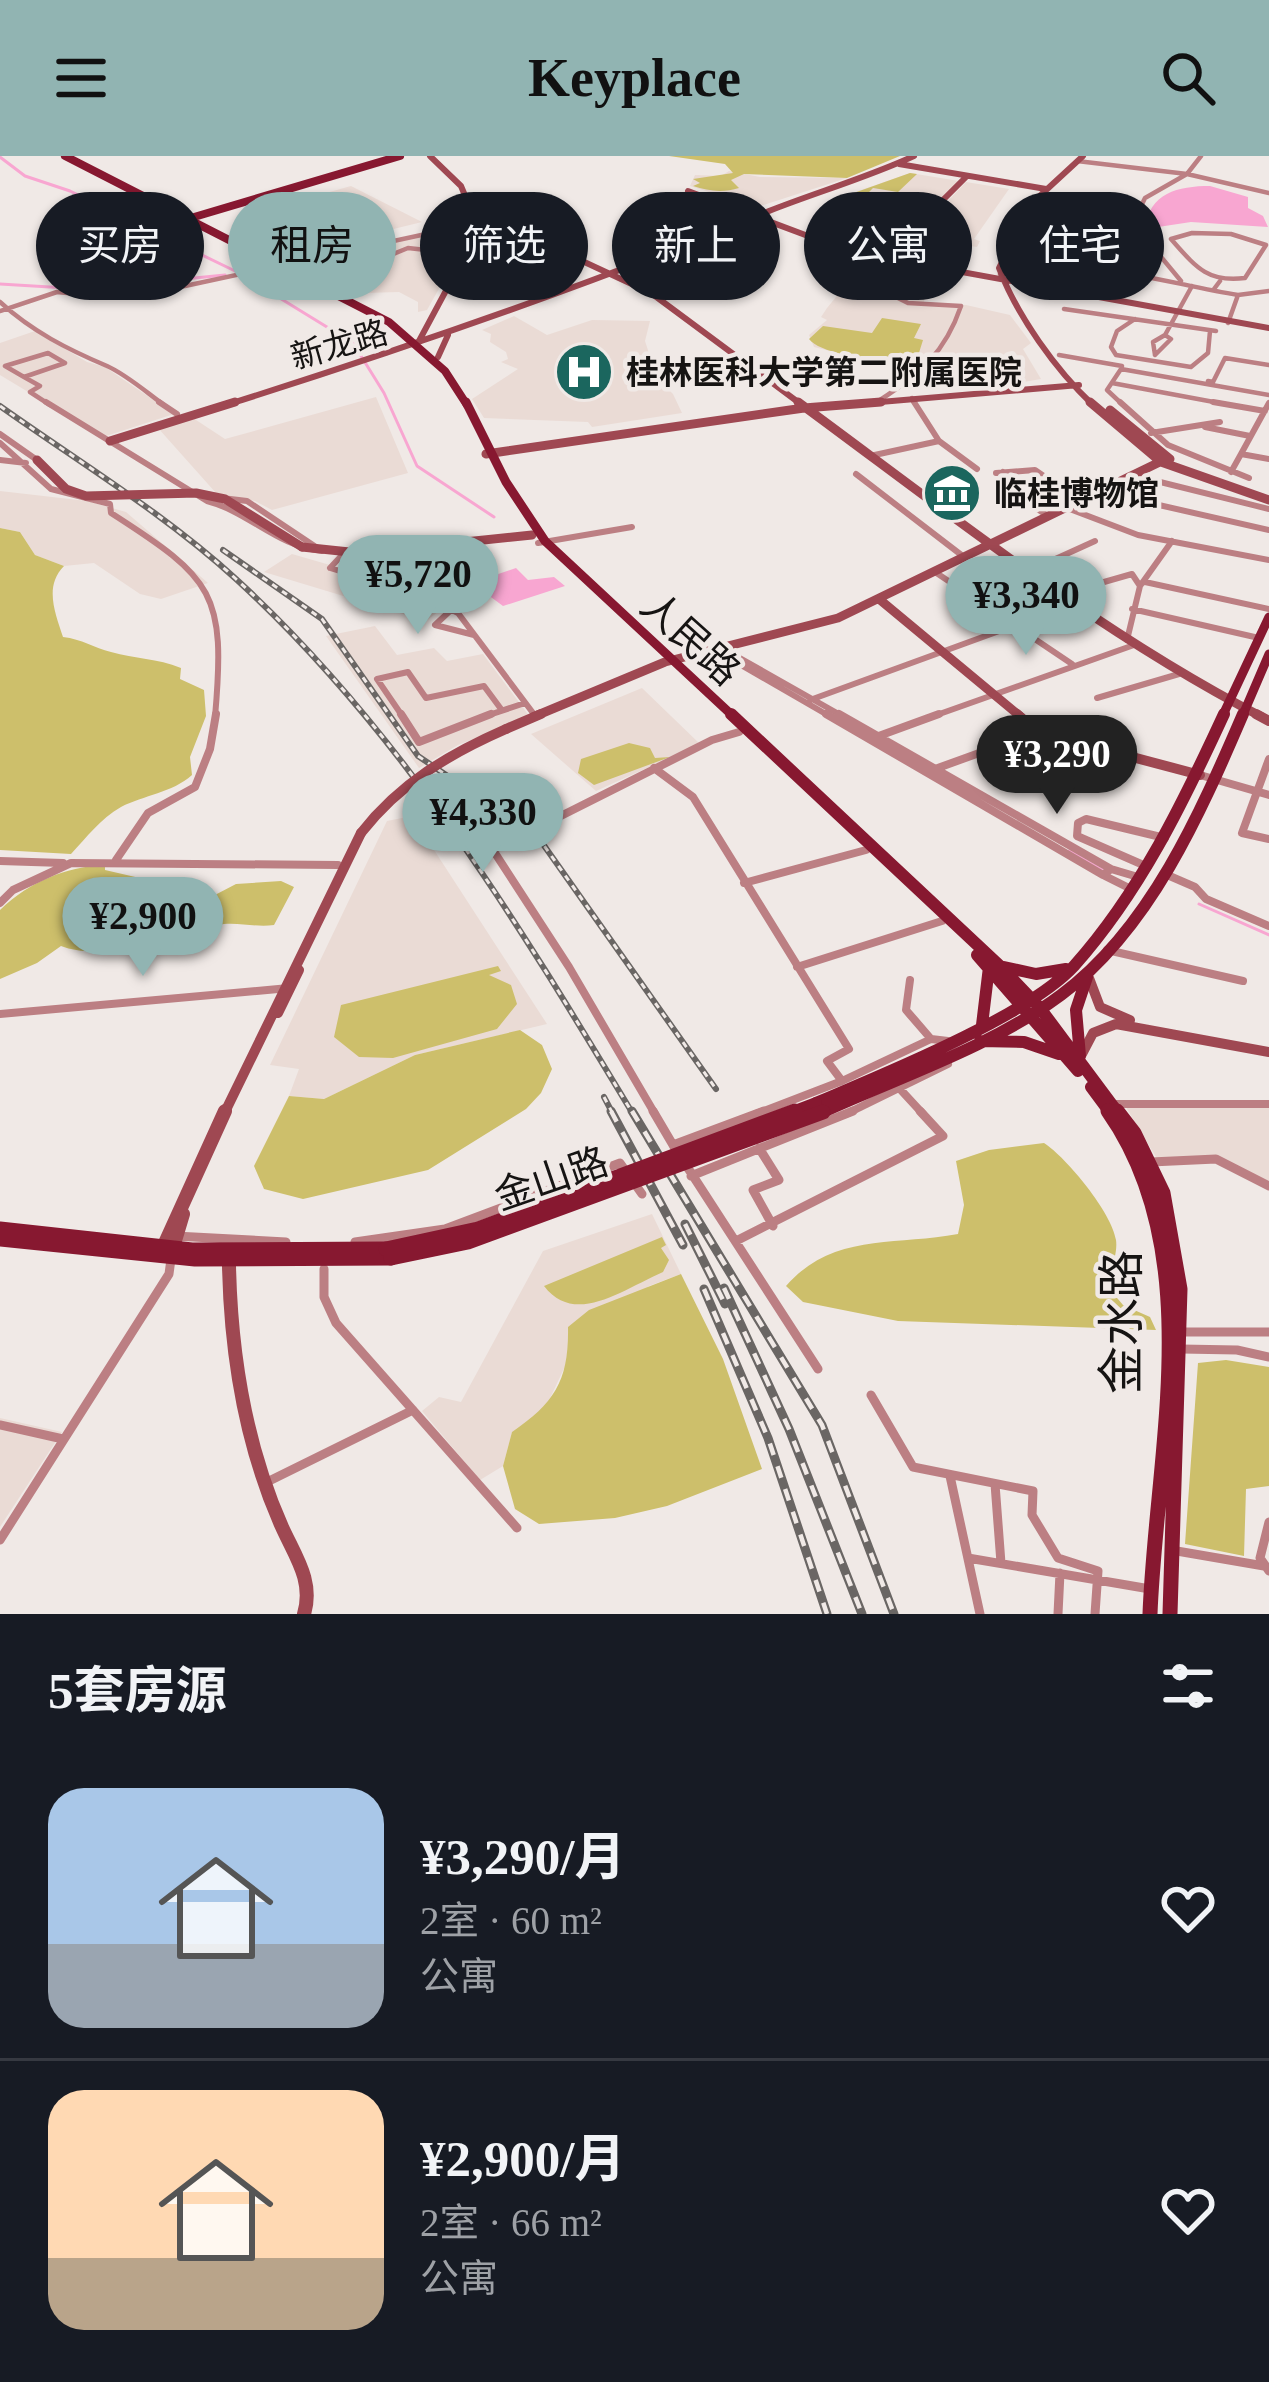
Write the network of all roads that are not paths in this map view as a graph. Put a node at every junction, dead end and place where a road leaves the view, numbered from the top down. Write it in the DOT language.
graph roads {
  1 [pos="61,156"];
  2 [pos="400,156"];
  3 [pos="430,156"];
  4 [pos="910,156"];
  5 [pos="1201,156"];
  6 [pos="377,158"];
  7 [pos="1082,159"];
  8 [pos="898,164"];
  9 [pos="1187,175"];
  10 [pos="967,176"];
  11 [pos="1175,180"];
  12 [pos="1046,189"];
  13 [pos="132,192"];
  14 [pos="464,192"];
  15 [pos="951,192"];
  16 [pos="1044,192"];
  17 [pos="1155,192"];
  18 [pos="1269,194"];
  19 [pos="780,206"];
  20 [pos="737,210"];
  21 [pos="205,211"];
  22 [pos="1125,241"];
  23 [pos="1164,261"];
  24 [pos="612,272"];
  25 [pos="996,273"];
  26 [pos="228,277"];
  27 [pos="974,278"];
  28 [pos="1164,281"];
  29 [pos="1220,281"];
  30 [pos="1182,283"];
  31 [pos="996,284"];
  32 [pos="1192,286"];
  33 [pos="1213,291"];
  34 [pos="1269,294"];
  35 [pos="1238,296"];
  36 [pos="341,300"];
  37 [pos="344,300"];
  38 [pos="439,300"];
  39 [pos="661,300"];
  40 [pos="902,300"];
  41 [pos="1019,300"];
  42 [pos="1019,300"];
  43 [pos="1090,300"];
  44 [pos="3,308"];
  45 [pos="1064,309"];
  46 [pos="1177,314"];
  47 [pos="1135,319"];
  48 [pos="1228,322"];
  49 [pos="1171,324"];
  50 [pos="1269,329"];
  51 [pos="444,334"];
  52 [pos="1165,335"];
  53 [pos="419,341"];
  54 [pos="1059,355"];
  55 [pos="438,357"];
  56 [pos="1153,358"];
  57 [pos="358,363"];
  58 [pos="1269,365"];
  59 [pos="23,376"];
  60 [pos="1112,383"];
  61 [pos="1075,385"];
  62 [pos="912,398"];
  63 [pos="880,400"];
  64 [pos="1268,403"];
  65 [pos="1231,404"];
  66 [pos="803,408"];
  67 [pos="177,414"];
  68 [pos="1257,425"];
  69 [pos="1218,426"];
  70 [pos="1269,427"];
  71 [pos="1154,433"];
  72 [pos="0,434"];
  73 [pos="1135,436"];
  74 [pos="1250,436"];
  75 [pos="107,439"];
  76 [pos="939,441"];
  77 [pos="0,443"];
  78 [pos="489,454"];
  79 [pos="1241,454"];
  80 [pos="870,456"];
  81 [pos="1269,459"];
  82 [pos="0,460"];
  83 [pos="1164,460"];
  84 [pos="32,462"];
  85 [pos="976,469"];
  86 [pos="1231,472"];
  87 [pos="856,474"];
  88 [pos="1132,475"];
  89 [pos="1249,478"];
  90 [pos="1109,486"];
  91 [pos="1269,497"];
  92 [pos="207,501"];
  93 [pos="1030,507"];
  94 [pos="1067,508"];
  95 [pos="1269,509"];
  96 [pos="1049,517"];
  97 [pos="632,526"];
  98 [pos="973,530"];
  99 [pos="1269,530"];
  100 [pos="1020,532"];
  101 [pos="538,540"];
  102 [pos="1172,541"];
  103 [pos="1095,542"];
  104 [pos="993,545"];
  105 [pos="322,551"];
  106 [pos="343,554"];
  107 [pos="964,556"];
  108 [pos="1012,559"];
  109 [pos="1269,560"];
  110 [pos="1029,571"];
  111 [pos="935,572"];
  112 [pos="1142,584"];
  113 [pos="1061,594"];
  114 [pos="879,599"];
  115 [pos="1073,604"];
  116 [pos="452,609"];
  117 [pos="1132,609"];
  118 [pos="1269,613"];
  119 [pos="1013,624"];
  120 [pos="475,635"];
  121 [pos="1261,638"];
  122 [pos="1131,643"];
  123 [pos="717,648"];
  124 [pos="941,650"];
  125 [pos="1269,654"];
  126 [pos="671,663"];
  127 [pos="1073,665"];
  128 [pos="1179,674"];
  129 [pos="1242,680"];
  130 [pos="1199,685"];
  131 [pos="993,692"];
  132 [pos="1253,692"];
  133 [pos="1097,698"];
  134 [pos="808,700"];
  135 [pos="525,703"];
  136 [pos="1232,703"];
  137 [pos="501,709"];
  138 [pos="1245,710"];
  139 [pos="532,713"];
  140 [pos="1224,719"];
  141 [pos="1269,721"];
  142 [pos="1236,728"];
  143 [pos="739,731"];
  144 [pos="1038,732"];
  145 [pos="874,738"];
  146 [pos="1269,759"];
  147 [pos="654,768"];
  148 [pos="935,769"];
  149 [pos="1206,777"];
  150 [pos="1264,794"];
  151 [pos="985,802"];
  152 [pos="1269,838"];
  153 [pos="1166,839"];
  154 [pos="866,850"];
  155 [pos="116,860"];
  156 [pos="0,861"];
  157 [pos="70,863"];
  158 [pos="338,865"];
  159 [pos="1164,874"];
  160 [pos="1140,878"];
  161 [pos="744,883"];
  162 [pos="0,903"];
  163 [pos="942,921"];
  164 [pos="1269,926"];
  165 [pos="969,942"];
  166 [pos="1106,950"];
  167 [pos="994,966"];
  168 [pos="797,968"];
  169 [pos="1081,972"];
  170 [pos="910,980"];
  171 [pos="1243,981"];
  172 [pos="286,988"];
  173 [pos="1030,1006"];
  174 [pos="0,1014"];
  175 [pos="982,1025"];
  176 [pos="931,1039"];
  177 [pos="950,1041"];
  178 [pos="995,1041"];
  179 [pos="975,1042"];
  180 [pos="1269,1048"];
  181 [pos="1074,1060"];
  182 [pos="842,1081"];
  183 [pos="900,1089"];
  184 [pos="1114,1104"];
  185 [pos="1269,1104"];
  186 [pos="819,1108"];
  187 [pos="673,1145"];
  188 [pos="759,1148"];
  189 [pos="1149,1162"];
  190 [pos="691,1176"];
  191 [pos="1269,1186"];
  192 [pos="642,1194"];
  193 [pos="773,1226"];
  194 [pos="0,1229"];
  195 [pos="0,1239"];
  196 [pos="736,1241"];
  197 [pos="168,1247"];
  198 [pos="229,1266"];
  199 [pos="324,1269"];
  200 [pos="1269,1332"];
  201 [pos="1182,1341"];
  202 [pos="1269,1357"];
  203 [pos="818,1369"];
  204 [pos="871,1395"];
  205 [pos="413,1410"];
  206 [pos="0,1425"];
  207 [pos="63,1439"];
  208 [pos="950,1476"];
  209 [pos="265,1483"];
  210 [pos="995,1484"];
  211 [pos="1269,1522"];
  212 [pos="517,1528"];
  213 [pos="0,1540"];
  214 [pos="1171,1550"];
  215 [pos="968,1558"];
  216 [pos="1001,1563"];
  217 [pos="1266,1569"];
  218 [pos="1060,1573"];
  219 [pos="1098,1580"];
  220 [pos="1150,1589"];
  221 [pos="304,1614"];
  222 [pos="980,1614"];
  223 [pos="1058,1614"];
  224 [pos="1095,1614"];
  225 [pos="1150,1614"];
  226 [pos="1170,1614"];
  1 -- 13 [label="main road"];
  2 -- 6 [label="main road"];
  3 -- 14 [label="street"];
  4 -- 8 [label="street, 新龙路"];
  5 -- 9 [label="street"];
  6 -- 21 [label="main road"];
  7 -- 9 [label="street"];
  7 -- 12 [label="street"];
  8 -- 10 [label="street"];
  8 -- 19 [label="street, 新龙路"];
  9 -- 11 [label="street"];
  9 -- 18 [label="street"];
  10 -- 12 [label="street"];
  10 -- 15 [label="street"];
  11 -- 17 [label="street"];
  11 -- 18 [label="street"];
  12 -- 16 [label="street"];
  20 -- 20 [label="street"];
  22 -- 22 [label="street"];
  23 -- 30 [label="street"];
  24 -- 51 [label="street, 新龙路"];
  25 -- 27 [label="street"];
  26 -- 44 [label="street"];
  27 -- 31 [label="street"];
  28 -- 30 [label="street"];
  29 -- 29 [label="street"];
  29 -- 33 [label="street"];
  30 -- 32 [label="street"];
  32 -- 33 [label="street"];
  32 -- 46 [label="street"];
  33 -- 35 [label="street"];
  34 -- 35 [label="street"];
  35 -- 48 [label="street"];
  36 -- 53 [label="main road"];
  37 -- 53 [label="main road"];
  38 -- 53 [label="street"];
  39 -- 66 [label="street"];
  40 -- 63 [label="street"];
  41 -- 54 [label="street"];
  42 -- 61 [label="street"];
  43 -- 46 [label="street"];
  44 -- 67 [label="street"];
  45 -- 47 [label="street"];
  46 -- 48 [label="street"];
  46 -- 49 [label="street"];
  47 -- 49 [label="street"];
  47 -- 56 [label="street"];
  48 -- 50 [label="street"];
  49 -- 52 [label="street"];
  49 -- 56 [label="street"];
  51 -- 53 [label="street"];
  51 -- 55 [label="street"];
  52 -- 56 [label="street"];
  52 -- 56 [label="street"];
  53 -- 55 [label="main road, 人民路"];
  53 -- 57 [label="street, 新龙路"];
  53 -- 78 [label="main road, 人民路"];
  54 -- 58 [label="street"];
  54 -- 61 [label="street"];
  55 -- 78 [label="main road, 人民路"];
  57 -- 67 [label="street, 新龙路"];
  57 -- 75 [label="street, 新龙路"];
  59 -- 59 [label="street"];
  59 -- 75 [label="street"];
  60 -- 64 [label="street"];
  60 -- 65 [label="street"];
  60 -- 71 [label="street"];
  61 -- 62 [label="street"];
  61 -- 73 [label="street"];
  62 -- 63 [label="street"];
  62 -- 76 [label="street"];
  63 -- 66 [label="street"];
  64 -- 65 [label="street"];
  64 -- 68 [label="street"];
  65 -- 69 [label="street"];
  66 -- 78 [label="street"];
  66 -- 80 [label="street"];
  67 -- 75 [label="street, 新龙路"];
  68 -- 70 [label="street"];
  68 -- 74 [label="street"];
  69 -- 71 [label="street"];
  69 -- 74 [label="street"];
  71 -- 73 [label="street"];
  71 -- 86 [label="street"];
  72 -- 84 [label="street"];
  73 -- 83 [label="street"];
  74 -- 79 [label="street"];
  75 -- 92 [label="street"];
  76 -- 80 [label="street"];
  76 -- 85 [label="street"];
  77 -- 84 [label="street"];
  78 -- 101 [label="main road, 人民路"];
  79 -- 81 [label="street"];
  79 -- 86 [label="street"];
  80 -- 98 [label="street"];
  82 -- 84 [label="street"];
  83 -- 88 [label="street"];
  83 -- 91 [label="street"];
  84 -- 105 [label="street, bridge"];
  84 -- 155 [label="street"];
  86 -- 89 [label="street"];
  87 -- 107 [label="street"];
  88 -- 90 [label="street"];
  88 -- 95 [label="street"];
  90 -- 94 [label="street"];
  90 -- 99 [label="street"];
  92 -- 105 [label="street"];
  92 -- 105 [label="street"];
  93 -- 93 [label="street"];
  93 -- 96 [label="street"];
  94 -- 96 [label="street"];
  94 -- 102 [label="street"];
  96 -- 100 [label="street"];
  97 -- 101 [label="street"];
  98 -- 100 [label="street"];
  98 -- 104 [label="street"];
  98 -- 107 [label="street"];
  100 -- 104 [label="street"];
  100 -- 108 [label="street"];
  101 -- 106 [label="street"];
  101 -- 126 [label="main road, 人民路"];
  102 -- 109 [label="street"];
  102 -- 112 [label="street"];
  103 -- 110 [label="street"];
  104 -- 107 [label="street"];
  104 -- 108 [label="street"];
  105 -- 106 [label="street"];
  106 -- 116 [label="street"];
  107 -- 108 [label="street"];
  107 -- 111 [label="street"];
  108 -- 110 [label="street"];
  110 -- 113 [label="street"];
  111 -- 114 [label="street"];
  111 -- 119 [label="street"];
  112 -- 113 [label="street"];
  112 -- 117 [label="street"];
  112 -- 118 [label="street"];
  113 -- 115 [label="street"];
  114 -- 123 [label="street"];
  114 -- 124 [label="street"];
  115 -- 119 [label="street"];
  115 -- 122 [label="street"];
  116 -- 120 [label="street"];
  116 -- 120 [label="street"];
  117 -- 121 [label="street"];
  117 -- 122 [label="street"];
  118 -- 121 [label="main road"];
  119 -- 124 [label="street"];
  119 -- 127 [label="street"];
  120 -- 135 [label="street"];
  121 -- 129 [label="main road"];
  122 -- 127 [label="street"];
  122 -- 128 [label="street"];
  123 -- 126 [label="street"];
  123 -- 134 [label="street"];
  124 -- 131 [label="street"];
  124 -- 134 [label="street"];
  125 -- 132 [label="main road"];
  126 -- 143 [label="main road, 人民路"];
  126 -- 165 [label="main road, 人民路"];
  126 -- 172 [label="street, bridge"];
  127 -- 131 [label="street"];
  128 -- 130 [label="street"];
  128 -- 133 [label="street"];
  129 -- 130 [label="street"];
  129 -- 136 [label="main road"];
  130 -- 136 [label="street"];
  130 -- 140 [label="street"];
  131 -- 144 [label="street"];
  131 -- 145 [label="street"];
  132 -- 138 [label="main road"];
  132 -- 141 [label="street"];
  134 -- 145 [label="street"];
  135 -- 137 [label="street"];
  135 -- 139 [label="street"];
  136 -- 138 [label="street"];
  136 -- 140 [label="main road"];
  137 -- 137 [label="street"];
  138 -- 141 [label="street"];
  138 -- 142 [label="main road"];
  140 -- 149 [label="main road"];
  141 -- 142 [label="street"];
  142 -- 149 [label="main road"];
  143 -- 147 [label="street"];
  143 -- 154 [label="main road, 人民路"];
  144 -- 148 [label="street"];
  144 -- 149 [label="street"];
  145 -- 148 [label="street"];
  145 -- 151 [label="street"];
  146 -- 150 [label="street"];
  147 -- 161 [label="street"];
  147 -- 187 [label="street"];
  148 -- 151 [label="street"];
  149 -- 150 [label="street"];
  149 -- 153 [label="main road"];
  149 -- 159 [label="main road"];
  150 -- 152 [label="street"];
  151 -- 160 [label="street"];
  153 -- 160 [label="main road"];
  153 -- 160 [label="street"];
  154 -- 161 [label="street"];
  154 -- 163 [label="main road, 人民路"];
  155 -- 157 [label="street"];
  155 -- 158 [label="street"];
  156 -- 157 [label="street"];
  157 -- 162 [label="street"];
  159 -- 164 [label="street"];
  159 -- 166 [label="main road"];
  160 -- 169 [label="main road"];
  161 -- 168 [label="street"];
  163 -- 165 [label="main road, 人民路"];
  163 -- 168 [label="street"];
  165 -- 167 [label="main road"];
  166 -- 169 [label="main road"];
  166 -- 171 [label="street"];
  167 -- 169 [label="main road"];
  167 -- 173 [label="main road"];
  167 -- 175 [label="main road"];
  168 -- 182 [label="street"];
  169 -- 173 [label="main road, 金山路"];
  169 -- 180 [label="street"];
  169 -- 181 [label="main road"];
  170 -- 176 [label="street"];
  172 -- 174 [label="street"];
  172 -- 197 [label="street"];
  173 -- 175 [label="main road, 金山路"];
  173 -- 179 [label="main road, 金山路"];
  173 -- 181 [label="main road"];
  175 -- 177 [label="main road, 金山路"];
  176 -- 177 [label="street"];
  176 -- 182 [label="street"];
  177 -- 186 [label="main road, 金山路"];
  178 -- 179 [label="main road"];
  178 -- 181 [label="main road"];
  178 -- 183 [label="street"];
  179 -- 186 [label="main road, 金山路"];
  180 -- 181 [label="street"];
  181 -- 184 [label="main road, 金水路"];
  181 -- 220 [label="main road, 金水路"];
  182 -- 187 [label="street"];
  183 -- 188 [label="street"];
  183 -- 193 [label="street"];
  184 -- 185 [label="street"];
  184 -- 189 [label="main road, 金水路"];
  186 -- 197 [label="main road, 金山路, bridge"];
  187 -- 190 [label="street"];
  188 -- 190 [label="street"];
  188 -- 193 [label="street"];
  189 -- 191 [label="street"];
  189 -- 201 [label="main road, 金水路"];
  190 -- 196 [label="street"];
  192 -- 197 [label="street"];
  193 -- 196 [label="street"];
  194 -- 197 [label="main road, 金山路"];
  195 -- 197 [label="main road, 金山路"];
  196 -- 203 [label="street"];
  197 -- 207 [label="street"];
  198 -- 209 [label="street"];
  199 -- 205 [label="street"];
  200 -- 201 [label="street"];
  201 -- 202 [label="street"];
  201 -- 214 [label="main road, 金水路"];
  204 -- 208 [label="street"];
  205 -- 209 [label="street"];
  205 -- 212 [label="street"];
  206 -- 207 [label="street"];
  207 -- 213 [label="street"];
  208 -- 210 [label="street"];
  208 -- 215 [label="street"];
  209 -- 221 [label="street"];
  210 -- 216 [label="street"];
  210 -- 219 [label="street"];
  211 -- 217 [label="street"];
  214 -- 217 [label="street"];
  214 -- 226 [label="main road, 金水路"];
  215 -- 216 [label="street"];
  215 -- 222 [label="street"];
  216 -- 218 [label="street"];
  218 -- 219 [label="street"];
  218 -- 223 [label="street"];
  219 -- 220 [label="street"];
  219 -- 224 [label="street"];
  220 -- 225 [label="main road, 金水路"];
}
